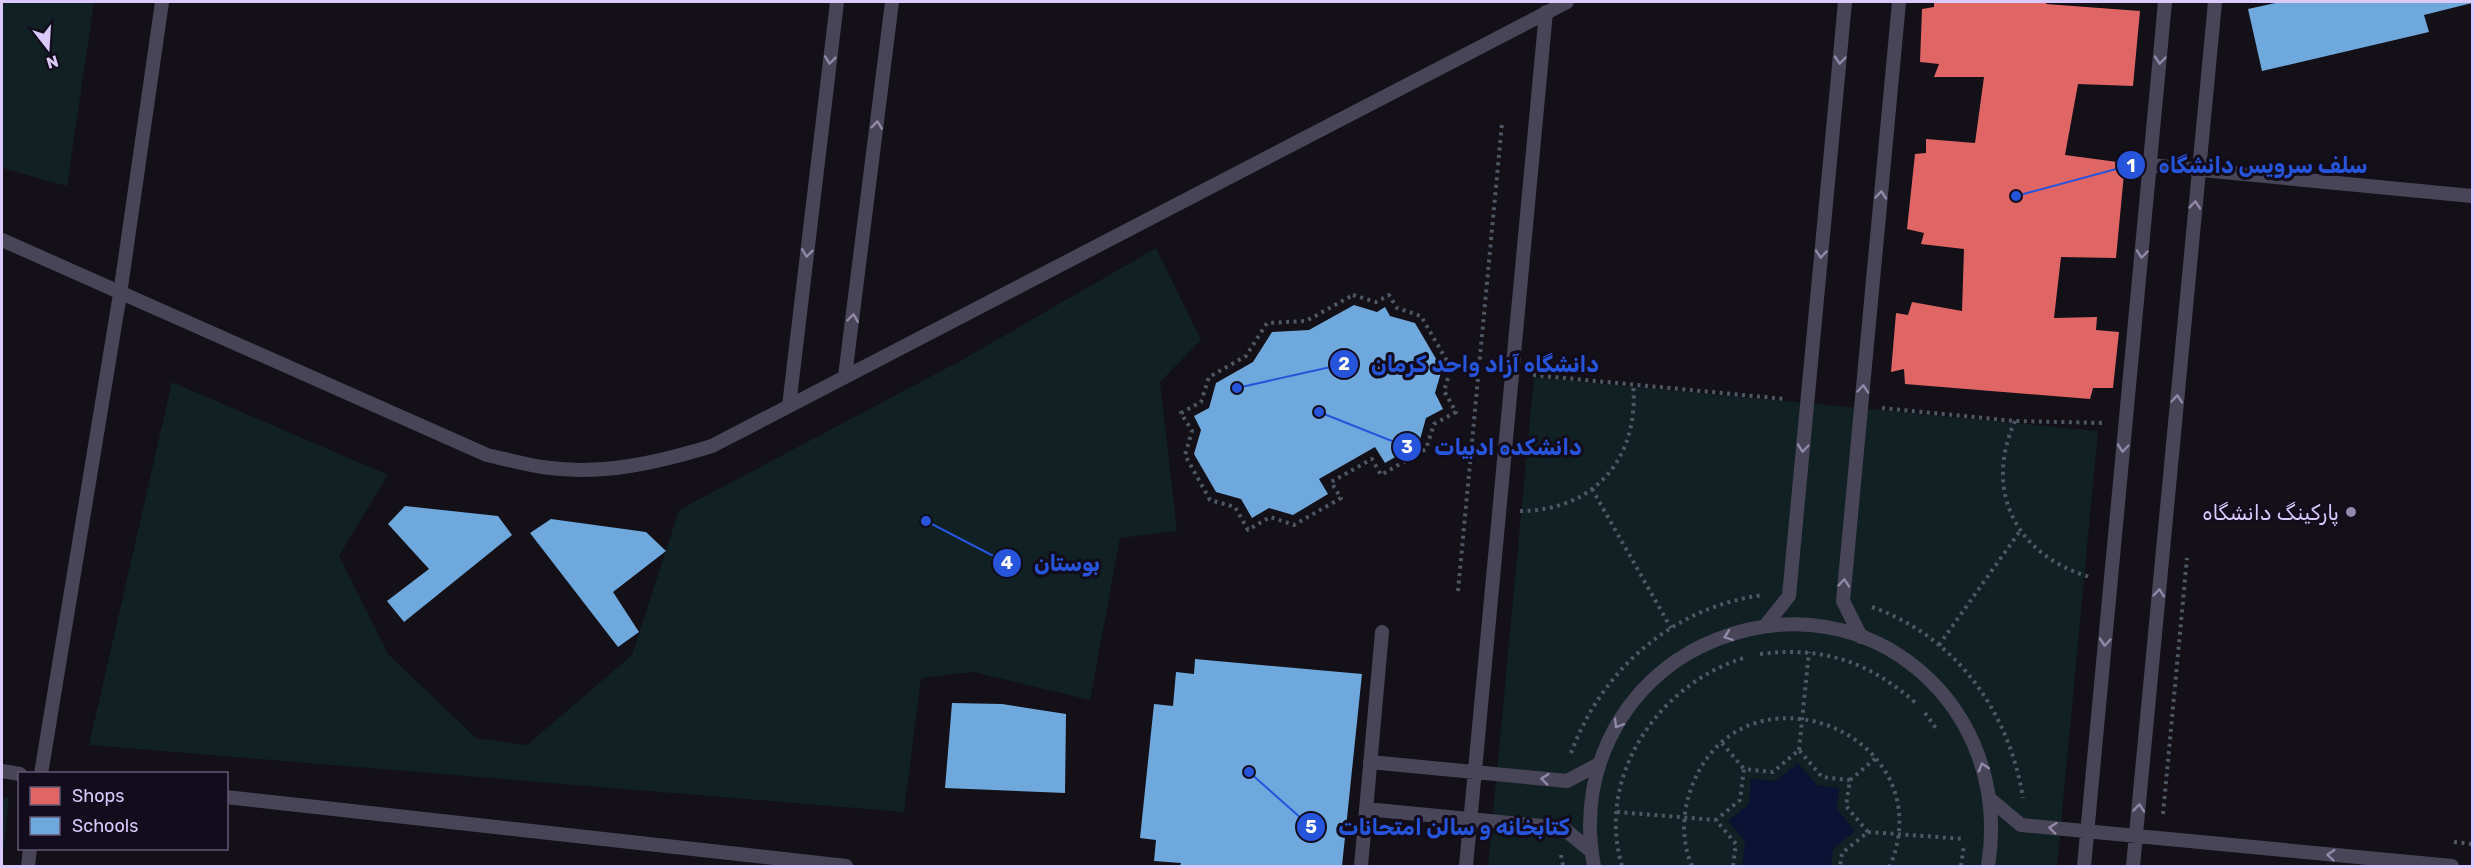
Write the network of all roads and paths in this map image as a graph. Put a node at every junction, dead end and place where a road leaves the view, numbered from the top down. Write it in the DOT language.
graph roads {
  1 [pos="162,2"];
  2 [pos="837,2"];
  3 [pos="892,2"];
  4 [pos="1567,2"];
  5 [pos="1845,2"];
  6 [pos="1899,2"];
  7 [pos="2165,2"];
  8 [pos="2215,2"];
  9 [pos="1546,12"];
  10 [pos="1502,123"];
  11 [pos="2150,165"];
  12 [pos="2199,170"];
  13 [pos="2472,196"];
  14 [pos="2,240"];
  15 [pos="120,294"];
  16 [pos="1421,316"];
  17 [pos="1479,369"];
  18 [pos="1512,372"];
  19 [pos="845,376"];
  20 [pos="1633,384"];
  21 [pos="1790,399"];
  22 [pos="789,406"];
  23 [pos="1879,408"];
  24 [pos="2014,421"];
  25 [pos="2109,423"];
  26 [pos="1592,489"];
  27 [pos="1520,511"];
  28 [pos="2020,531"];
  29 [pos="2100,579"];
  30 [pos="1458,591"];
  31 [pos="1780,608"];
  32 [pos="1849,614"];
  33 [pos="1791,625"];
  34 [pos="1766,626"];
  35 [pos="1671,627"];
  36 [pos="1833,629"];
  37 [pos="1383,632"];
  38 [pos="1861,637"];
  39 [pos="1939,645"];
  40 [pos="1809,652"];
  41 [pos="1802,718"];
  42 [pos="1942,737"];
  43 [pos="1722,743"];
  44 [pos="1799,750"];
  45 [pos="1876,758"];
  46 [pos="1370,762"];
  47 [pos="1599,764"];
  48 [pos="1743,769"];
  49 [pos="2,771"];
  50 [pos="41,772"];
  51 [pos="1475,772"];
  52 [pos="1583,773"];
  53 [pos="18,774"];
  54 [pos="1850,780"];
  55 [pos="1594,785"];
  56 [pos="228,797"];
  57 [pos="1991,800"];
  58 [pos="1366,808"];
  59 [pos="1617,813"];
  60 [pos="2006,813"];
  61 [pos="1684,817"];
  62 [pos="1470,819"];
  63 [pos="1716,820"];
  64 [pos="1992,822"];
  65 [pos="1589,831"];
  66 [pos="1965,831"];
  67 [pos="2087,831"];
  68 [pos="1868,832"];
  69 [pos="1898,834"];
  70 [pos="2136,836"];
  71 [pos="1965,839"];
  72 [pos="1578,840"];
  73 [pos="30,850"];
  74 [pos="1591,851"];
  75 [pos="734,860"];
  76 [pos="805,864"];
  77 [pos="1988,866"];
  78 [pos="28,867"];
  79 [pos="846,867"];
  80 [pos="1360,867"];
  81 [pos="1466,867"];
  82 [pos="1563,867"];
  83 [pos="1594,867"];
  84 [pos="1622,867"];
  85 [pos="1692,867"];
  86 [pos="1733,867"];
  87 [pos="1840,867"];
  88 [pos="1890,867"];
  89 [pos="1960,867"];
  90 [pos="2084,867"];
  91 [pos="2133,867"];
  92 [pos="2452,867"];
  1 -- 15 [label="lane"];
  2 -- 22 [label="lane, one-way"];
  19 -- 3 [label="lane, one-way"];
  4 -- 9 [label="lane"];
  5 -- 31 [label="lane, one-way"];
  32 -- 6 [label="lane, one-way"];
  7 -- 11 [label="lane, one-way"];
  8 -- 12 [label="lane"];
  9 -- 18 [label="lane"];
  9 -- 19 [label="lane"];
  10 -- 17 [label="path"];
  11 -- 12 [label="lane"];
  11 -- 67 [label="lane, one-way"];
  12 -- 13 [label="lane"];
  70 -- 12 [label="lane, one-way"];
  14 -- 15 [label="lane"];
  15 -- 22 [label="lane"];
  15 -- 50 [label="lane"];
  16 -- 16 [label="path"];
  17 -- 18 [label="path"];
  17 -- 30 [label="path"];
  18 -- 20 [label="path"];
  18 -- 51 [label="lane"];
  19 -- 22 [label="lane"];
  20 -- 21 [label="path"];
  20 -- 26 [label="path"];
  23 -- 24 [label="path"];
  24 -- 25 [label="path"];
  24 -- 28 [label="path"];
  26 -- 27 [label="path"];
  26 -- 35 [label="path"];
  28 -- 29 [label="path"];
  28 -- 39 [label="path"];
  31 -- 34 [label="lane"];
  31 -- 35 [label="path"];
  32 -- 38 [label="lane"];
  32 -- 39 [label="path"];
  33 -- 34 [label="lane"];
  33 -- 36 [label="lane"];
  33 -- 40 [label="path"];
  34 -- 47 [label="lane, one-way"];
  35 -- 52 [label="path"];
  36 -- 38 [label="lane"];
  36 -- 40 [label="path"];
  37 -- 46 [label="lane"];
  57 -- 38 [label="lane, one-way"];
  39 -- 60 [label="path"];
  40 -- 41 [label="path"];
  40 -- 42 [label="path"];
  40 -- 59 [label="path"];
  41 -- 43 [label="path"];
  41 -- 44 [label="path"];
  41 -- 45 [label="path"];
  43 -- 48 [label="path"];
  43 -- 61 [label="path"];
  44 -- 48 [label="path"];
  44 -- 54 [label="path"];
  45 -- 54 [label="path"];
  45 -- 69 [label="path"];
  46 -- 51 [label="lane"];
  46 -- 58 [label="lane"];
  47 -- 52 [label="lane"];
  47 -- 55 [label="lane"];
  48 -- 63 [label="path"];
  49 -- 53 [label="lane"];
  52 -- 51 [label="lane, one-way"];
  51 -- 62 [label="lane"];
  54 -- 68 [label="path"];
  55 -- 59 [label="path"];
  55 -- 65 [label="lane"];
  56 -- 75 [label="lane"];
  57 -- 60 [label="lane"];
  57 -- 64 [label="lane"];
  58 -- 62 [label="lane"];
  58 -- 80 [label="lane"];
  59 -- 61 [label="path"];
  59 -- 65 [label="path"];
  59 -- 84 [label="path"];
  67 -- 60 [label="lane, one-way"];
  61 -- 63 [label="path"];
  61 -- 85 [label="path"];
  62 -- 72 [label="lane"];
  62 -- 81 [label="lane"];
  63 -- 86 [label="path"];
  64 -- 71 [label="path"];
  64 -- 77 [label="lane"];
  65 -- 74 [label="lane"];
  66 -- 71 [label="path"];
  67 -- 70 [label="lane"];
  67 -- 90 [label="lane"];
  68 -- 69 [label="path"];
  68 -- 87 [label="path"];
  69 -- 71 [label="path"];
  69 -- 88 [label="path"];
  70 -- 91 [label="lane"];
  92 -- 70 [label="lane, one-way"];
  71 -- 77 [label="path"];
  71 -- 89 [label="path"];
  72 -- 74 [label="lane"];
  72 -- 82 [label="path"];
  73 -- 78 [label="lane"];
  74 -- 83 [label="lane"];
  75 -- 76 [label="lane"];
  76 -- 79 [label="lane"];
}
